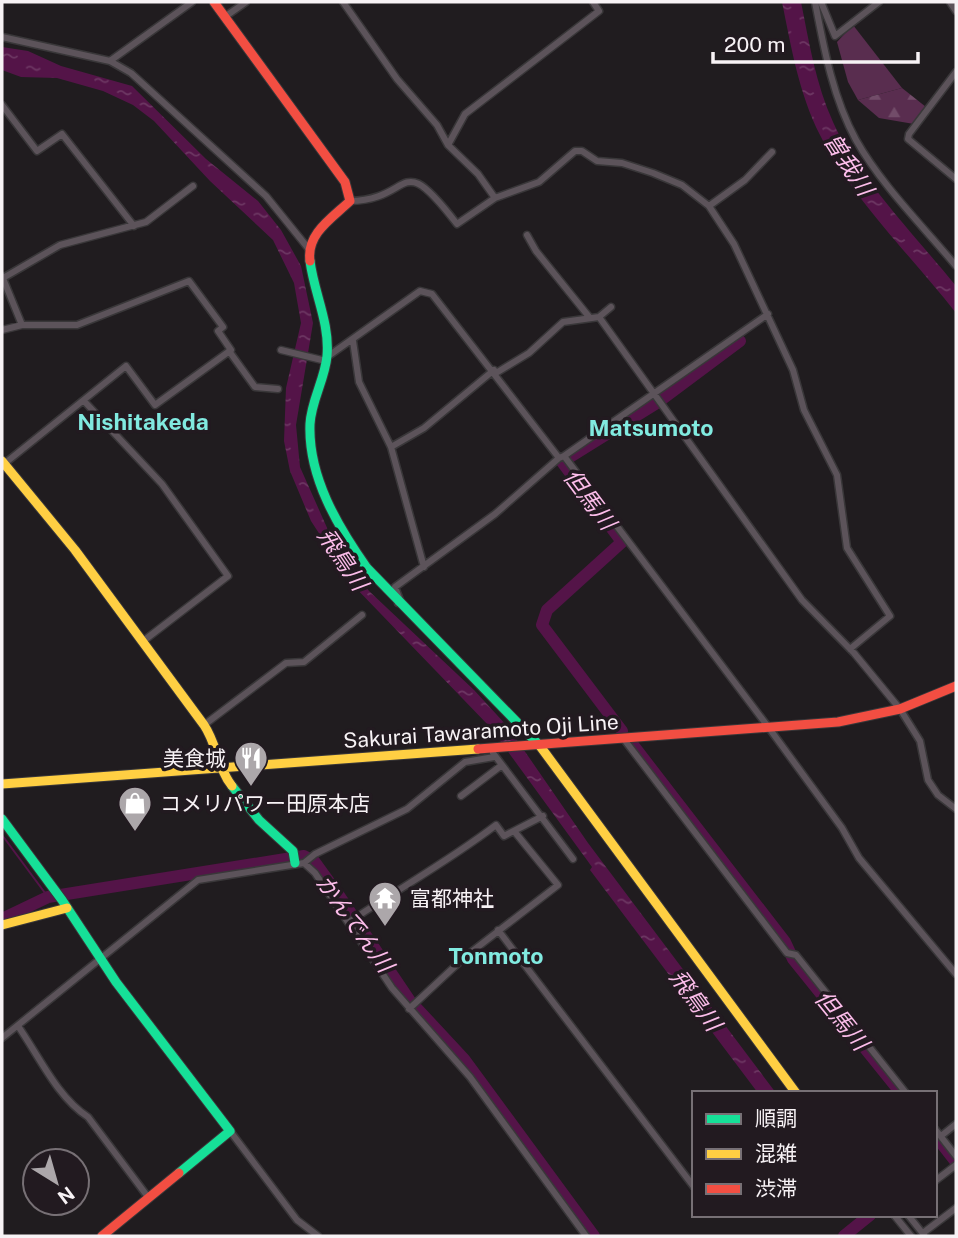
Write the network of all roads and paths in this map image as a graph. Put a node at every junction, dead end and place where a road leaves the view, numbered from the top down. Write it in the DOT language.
graph roads {
  1 [pos="192,2"];
  2 [pos="214,2"];
  3 [pos="246,2"];
  4 [pos="343,2"];
  5 [pos="593,2"];
  6 [pos="815,2"];
  7 [pos="821,2"];
  8 [pos="879,2"];
  9 [pos="950,2"];
  10 [pos="956,11"];
  11 [pos="226,16"];
  12 [pos="2,37"];
  13 [pos="110,61"];
  14 [pos="956,72"];
  15 [pos="2,105"];
  16 [pos="448,145"];
  17 [pos="772,152"];
  18 [pos="956,179"];
  19 [pos="192,186"];
  20 [pos="495,198"];
  21 [pos="350,201"];
  22 [pos="709,206"];
  23 [pos="134,226"];
  24 [pos="527,235"];
  25 [pos="308,248"];
  26 [pos="956,266"];
  27 [pos="2,277"];
  28 [pos="611,307"];
  29 [pos="768,314"];
  30 [pos="599,317"];
  31 [pos="590,318"];
  32 [pos="22,325"];
  33 [pos="2,330"];
  34 [pos="353,341"];
  35 [pos="283,350"];
  36 [pos="229,351"];
  37 [pos="327,359"];
  38 [pos="495,372"];
  39 [pos="278,389"];
  40 [pos="653,392"];
  41 [pos="84,401"];
  42 [pos="391,447"];
  43 [pos="561,457"];
  44 [pos="3,465"];
  45 [pos="424,567"];
  46 [pos="398,603"];
  47 [pos="362,615"];
  48 [pos="142,642"];
  49 [pos="850,649"];
  50 [pos="956,687"];
  51 [pos="900,709"];
  52 [pos="204,726"];
  53 [pos="769,728"];
  54 [pos="623,738"];
  55 [pos="539,745"];
  56 [pos="492,751"];
  57 [pos="502,765"];
  58 [pos="221,768"];
  59 [pos="2,785"];
  60 [pos="461,796"];
  61 [pos="956,810"];
  62 [pos="543,816"];
  63 [pos="2,819"];
  64 [pos="514,831"];
  65 [pos="573,859"];
  66 [pos="300,863"];
  67 [pos="64,904"];
  68 [pos="349,922"];
  69 [pos="2,925"];
  70 [pos="498,930"];
  71 [pos="102,959"];
  72 [pos="956,974"];
  73 [pos="409,1009"];
  74 [pos="18,1026"];
  75 [pos="2,1038"];
  76 [pos="795,1091"];
  77 [pos="904,1091"];
  78 [pos="956,1124"];
  79 [pos="230,1131"];
  80 [pos="937,1131"];
  81 [pos="941,1136"];
  82 [pos="956,1156"];
  83 [pos="956,1165"];
  84 [pos="937,1179"];
  85 [pos="692,1184"];
  86 [pos="148,1197"];
  87 [pos="956,1208"];
  88 [pos="896,1217"];
  89 [pos="910,1217"];
  90 [pos="924,1235"];
  91 [pos="102,1236"];
  92 [pos="318,1236"];
  93 [pos="586,1236"];
  94 [pos="911,1236"];
  1 -- 13 [label="street"];
  2 -- 11 [label="street"];
  3 -- 11 [label="street"];
  4 -- 16 [label="street"];
  5 -- 16 [label="street"];
  6 -- 26 [label="street"];
  7 -- 8 [label="street"];
  9 -- 10 [label="street"];
  11 -- 21 [label="street"];
  12 -- 13 [label="street"];
  13 -- 25 [label="street"];
  14 -- 18 [label="street"];
  15 -- 23 [label="street"];
  16 -- 20 [label="street"];
  17 -- 22 [label="street"];
  19 -- 23 [label="street"];
  20 -- 21 [label="street"];
  20 -- 22 [label="street"];
  21 -- 25 [label="street"];
  22 -- 29 [label="street"];
  23 -- 27 [label="street"];
  24 -- 31 [label="street"];
  25 -- 37 [label="street"];
  27 -- 32 [label="street"];
  28 -- 30 [label="street"];
  29 -- 40 [label="street"];
  29 -- 49 [label="street"];
  30 -- 31 [label="street"];
  30 -- 40 [label="street"];
  31 -- 38 [label="street"];
  32 -- 33 [label="street"];
  32 -- 36 [label="street"];
  34 -- 37 [label="street"];
  34 -- 38 [label="street"];
  34 -- 42 [label="street"];
  35 -- 37 [label="street"];
  36 -- 39 [label="street"];
  36 -- 41 [label="street"];
  37 -- 46 [label="street"];
  38 -- 42 [label="street"];
  38 -- 43 [label="street"];
  40 -- 43 [label="street"];
  40 -- 49 [label="street"];
  41 -- 44 [label="street"];
  41 -- 48 [label="street"];
  42 -- 45 [label="street"];
  43 -- 45 [label="street"];
  43 -- 53 [label="street"];
  44 -- 48 [label="street"];
  45 -- 46 [label="street"];
  46 -- 55 [label="street"];
  47 -- 52 [label="street"];
  48 -- 52 [label="street"];
  49 -- 51 [label="street"];
  50 -- 51 [label="street, Sakurai Tawaramoto Oji Line"];
  51 -- 53 [label="street, Sakurai Tawaramoto Oji Line"];
  51 -- 61 [label="street"];
  52 -- 58 [label="street"];
  53 -- 54 [label="street, Sakurai Tawaramoto Oji Line"];
  53 -- 72 [label="street"];
  54 -- 55 [label="street, Sakurai Tawaramoto Oji Line"];
  54 -- 77 [label="street"];
  55 -- 56 [label="street, Sakurai Tawaramoto Oji Line"];
  55 -- 76 [label="street"];
  56 -- 57 [label="street"];
  56 -- 58 [label="street, Sakurai Tawaramoto Oji Line"];
  56 -- 66 [label="street"];
  57 -- 60 [label="street"];
  57 -- 62 [label="street"];
  58 -- 59 [label="street, Sakurai Tawaramoto Oji Line"];
  58 -- 66 [label="street"];
  62 -- 64 [label="street"];
  62 -- 65 [label="street"];
  63 -- 67 [label="street"];
  64 -- 68 [label="street"];
  64 -- 70 [label="street"];
  66 -- 68 [label="street"];
  66 -- 71 [label="street"];
  67 -- 69 [label="street"];
  67 -- 71 [label="street"];
  68 -- 73 [label="street"];
  70 -- 73 [label="street"];
  70 -- 85 [label="street"];
  71 -- 74 [label="street"];
  71 -- 79 [label="street"];
  73 -- 93 [label="street"];
  74 -- 75 [label="street"];
  74 -- 86 [label="street"];
  78 -- 81 [label="street"];
  79 -- 86 [label="street"];
  79 -- 92 [label="street"];
  80 -- 81 [label="street"];
  81 -- 82 [label="street"];
  83 -- 84 [label="street"];
  86 -- 91 [label="street"];
  87 -- 90 [label="street"];
  88 -- 94 [label="street"];
  89 -- 90 [label="street"];
}
